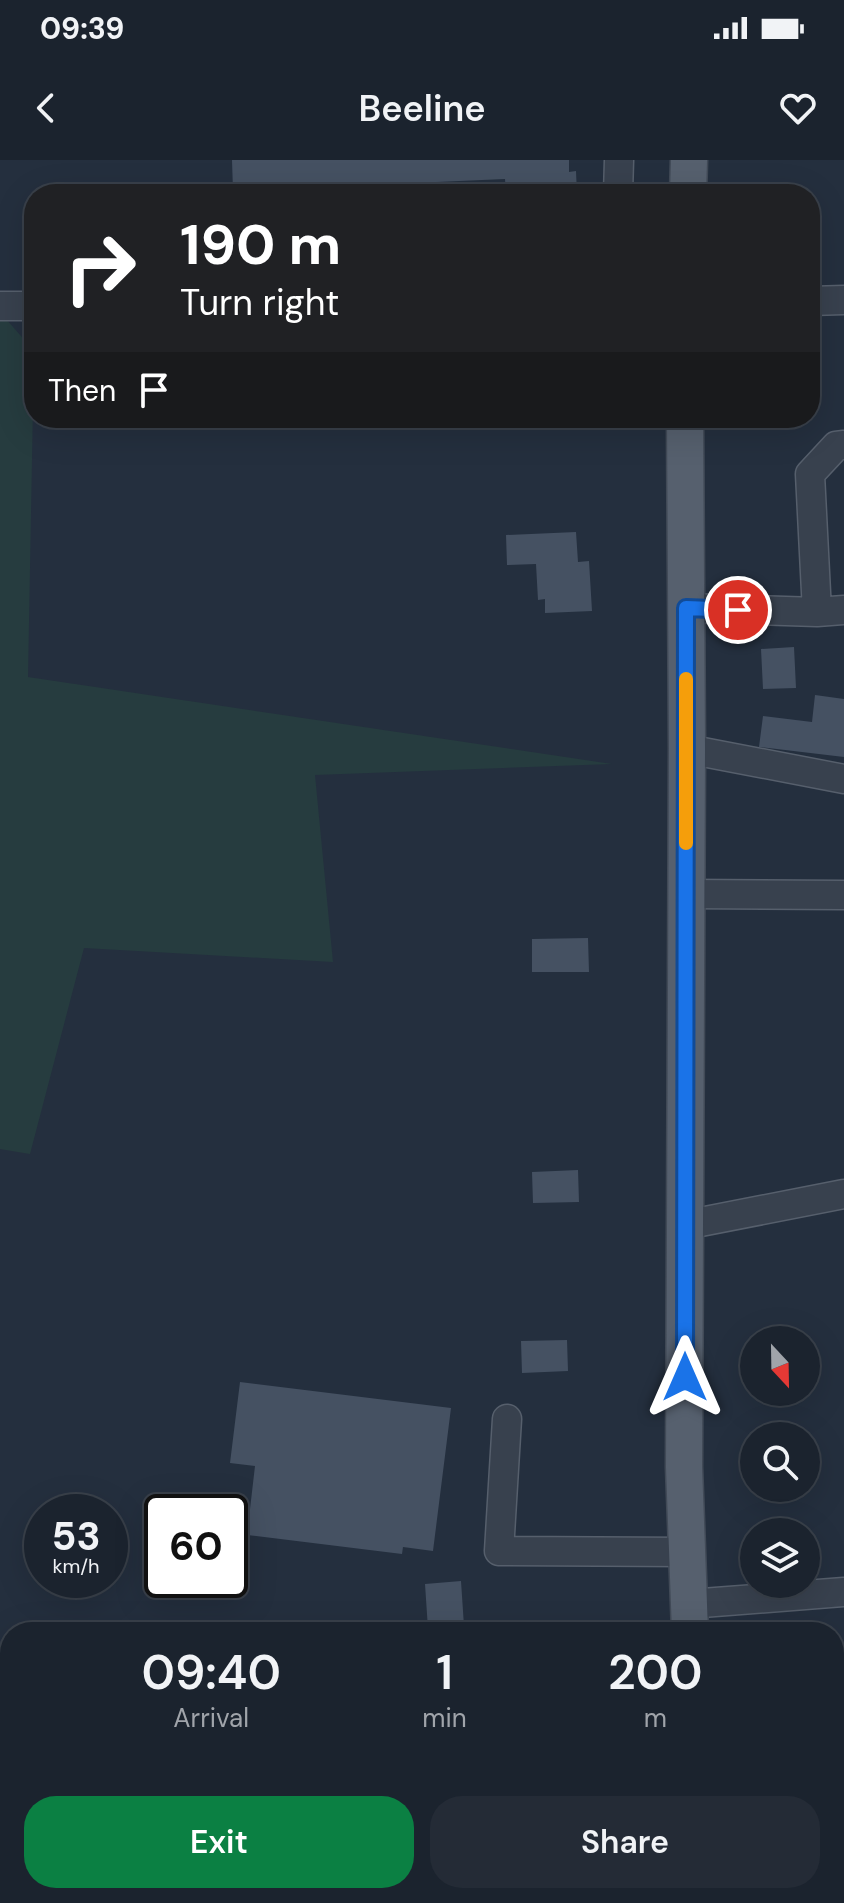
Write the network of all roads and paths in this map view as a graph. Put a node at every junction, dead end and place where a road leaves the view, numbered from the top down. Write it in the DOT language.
graph roads {
  1 [pos="619,160"];
  2 [pos="689,160"];
  3 [pos="618,184"];
  4 [pos="688,184"];
  5 [pos="844,300"];
  6 [pos="820,301"];
  7 [pos="0,306"];
  8 [pos="24,306"];
  9 [pos="685,428"];
  10 [pos="844,445"];
  11 [pos="686,608"];
  12 [pos="830,611"];
  13 [pos="687,749"];
  14 [pos="844,779"];
  15 [pos="686,894"];
  16 [pos="844,895"];
  17 [pos="844,1194"];
  18 [pos="685,1225"];
  19 [pos="507,1419"];
  20 [pos="687,1552"];
  21 [pos="844,1592"];
  22 [pos="689,1618"];
  1 -- 3 [label="street"];
  2 -- 4 [label="main road"];
  5 -- 6 [label="street"];
  7 -- 8 [label="street"];
  9 -- 11 [label="main road"];
  10 -- 12 [label="street"];
  11 -- 12 [label="street"];
  11 -- 13 [label="main road"];
  13 -- 14 [label="street"];
  13 -- 15 [label="main road"];
  15 -- 16 [label="street"];
  15 -- 18 [label="main road"];
  17 -- 18 [label="street"];
  18 -- 20 [label="main road"];
  19 -- 20 [label="street"];
  20 -- 22 [label="main road"];
  21 -- 22 [label="street"];
}
